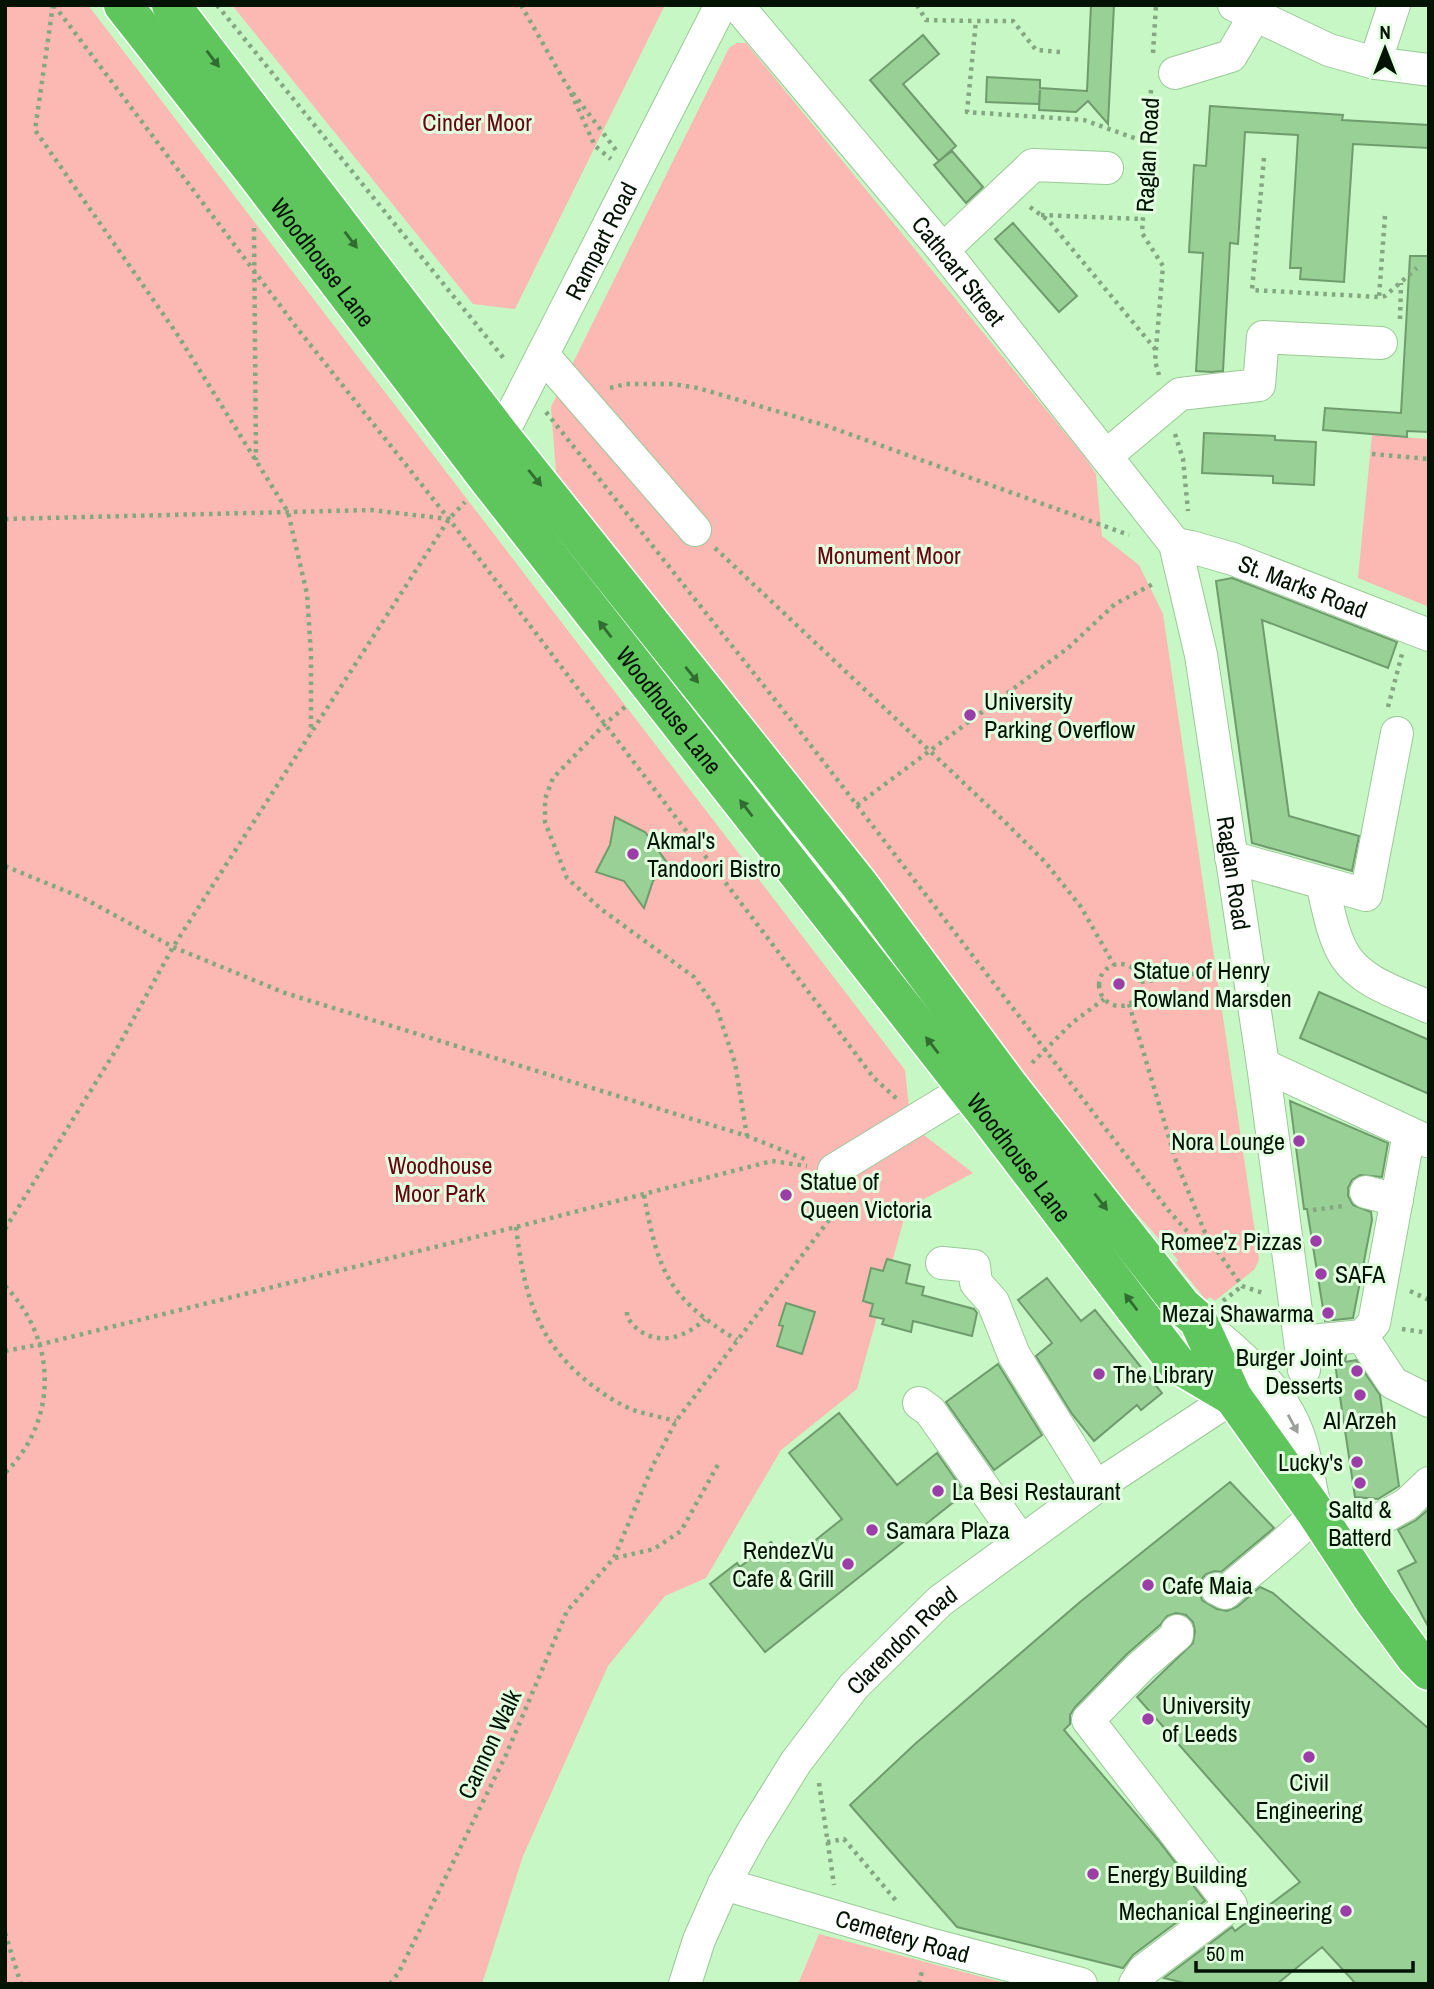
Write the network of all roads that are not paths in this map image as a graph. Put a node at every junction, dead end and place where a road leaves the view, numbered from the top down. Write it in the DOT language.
graph roads {
  1 [pos="123,5"];
  2 [pos="171,5"];
  3 [pos="721,5"];
  4 [pos="737,5"];
  5 [pos="1394,5"];
  6 [pos="1245,10"];
  7 [pos="1375,63"];
  8 [pos="1160,68"];
  9 [pos="1429,70"];
  10 [pos="1107,168"];
  11 [pos="943,250"];
  12 [pos="1381,343"];
  13 [pos="542,355"];
  14 [pos="501,436"];
  15 [pos="1106,456"];
  16 [pos="488,479"];
  17 [pos="695,530"];
  18 [pos="1183,554"];
  19 [pos="1419,631"];
  20 [pos="1397,733"];
  21 [pos="1231,857"];
  22 [pos="1322,883"];
  23 [pos="1429,1007"];
  24 [pos="1263,1065"];
  25 [pos="967,1089"];
  26 [pos="1419,1137"];
  27 [pos="834,1170"];
  28 [pos="1366,1192"];
  29 [pos="1397,1200"];
  30 [pos="942,1263"];
  31 [pos="1198,1320"];
  32 [pos="1377,1329"];
  33 [pos="1233,1396"];
  34 [pos="1429,1401"];
  35 [pos="919,1403"];
  36 [pos="1429,1483"];
  37 [pos="1096,1487"];
  38 [pos="1326,1529"];
  39 [pos="1021,1541"];
  40 [pos="1217,1589"];
  41 [pos="1177,1630"];
  42 [pos="1429,1671"];
  43 [pos="724,1884"];
  44 [pos="685,1984"];
  45 [pos="1081,1984"];
  46 [pos="1135,1984"];
  1 -- 16 [label="highway, Woodhouse Lane"];
  2 -- 14 [label="highway, Woodhouse Lane, one-way"];
  3 -- 13 [label="street, Rampart Road"];
  4 -- 11 [label="street, Cathcart Street"];
  5 -- 7 [label="street"];
  6 -- 7 [label="street"];
  6 -- 8 [label="street"];
  7 -- 9 [label="street"];
  10 -- 11 [label="street"];
  11 -- 15 [label="street, Cathcart Street"];
  12 -- 15 [label="street"];
  13 -- 14 [label="street, Rampart Road"];
  13 -- 17 [label="street"];
  14 -- 16 [label="street, Rampart Road"];
  14 -- 31 [label="highway, Woodhouse Lane, one-way"];
  15 -- 18 [label="street, Cathcart Street"];
  25 -- 16 [label="highway, Woodhouse Lane, one-way"];
  18 -- 19 [label="street, St. Marks Road"];
  18 -- 21 [label="street, Raglan Road"];
  20 -- 22 [label="street"];
  21 -- 22 [label="street"];
  21 -- 24 [label="street, Raglan Road"];
  22 -- 23 [label="street"];
  24 -- 26 [label="street"];
  24 -- 32 [label="street, Raglan Road"];
  25 -- 27 [label="street"];
  33 -- 25 [label="highway, Woodhouse Lane, one-way"];
  26 -- 29 [label="street"];
  28 -- 29 [label="street"];
  29 -- 32 [label="street"];
  30 -- 37 [label="street"];
  31 -- 33 [label="highway, Woodhouse Lane"];
  31 -- 38 [label="street, one-way"];
  32 -- 34 [label="street"];
  33 -- 37 [label="street, Clarendon Road"];
  33 -- 38 [label="highway, Woodhouse Lane"];
  35 -- 39 [label="street"];
  36 -- 38 [label="street"];
  37 -- 39 [label="street, Clarendon Road"];
  38 -- 40 [label="street"];
  38 -- 42 [label="highway, Woodhouse Lane"];
  39 -- 43 [label="street, Clarendon Road"];
  41 -- 46 [label="street"];
  43 -- 44 [label="street, Clarendon Road"];
  43 -- 45 [label="street, Cemetery Road"];
}
